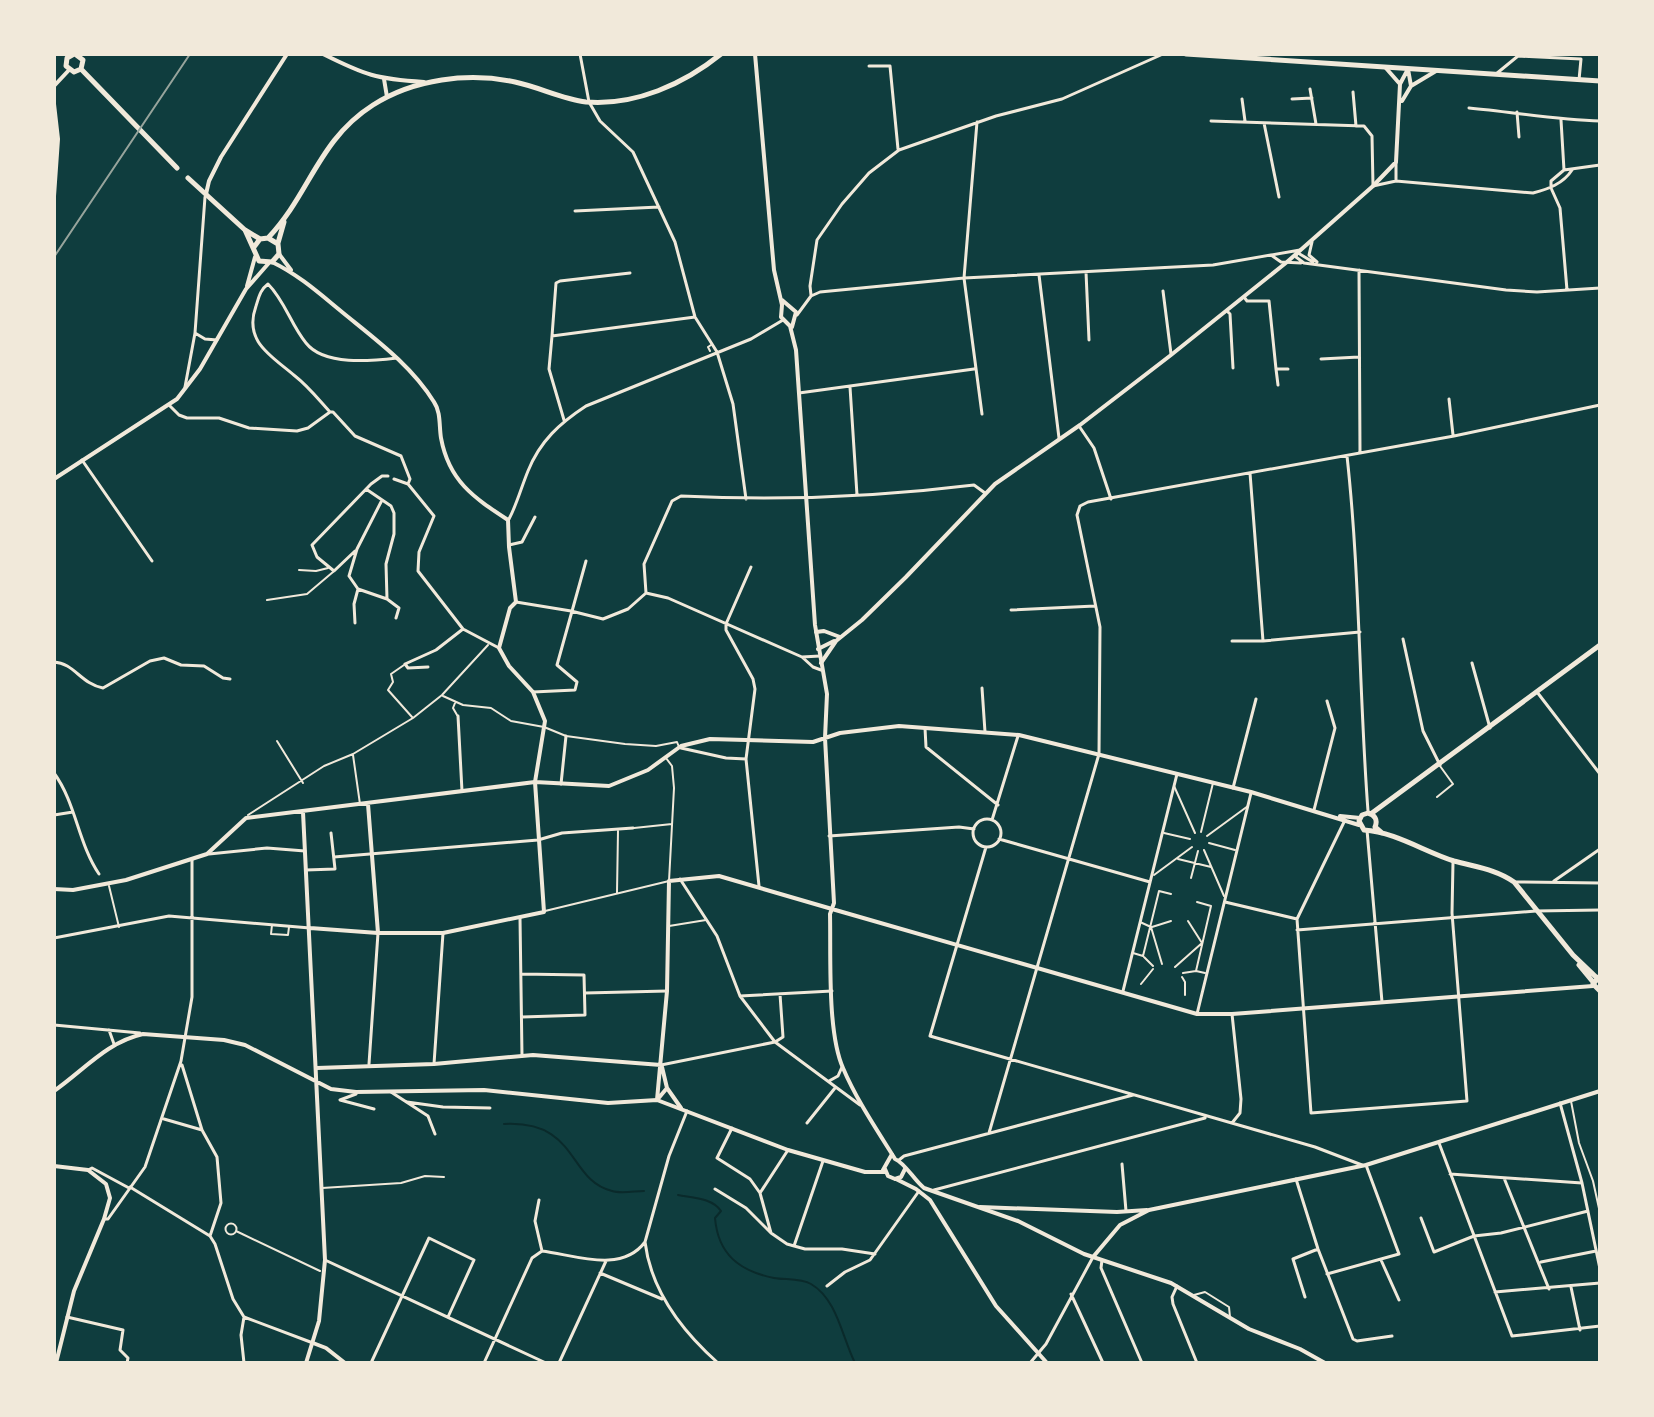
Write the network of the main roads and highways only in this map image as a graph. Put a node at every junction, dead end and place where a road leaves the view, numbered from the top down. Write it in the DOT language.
graph roads {
  1 [pos="287,54"];
  2 [pos="323,54"];
  3 [pos="721,54"];
  4 [pos="755,54"];
  5 [pos="1186,54"];
  6 [pos="75,55"];
  7 [pos="1295,58"];
  8 [pos="1385,67"];
  9 [pos="81,69"];
  10 [pos="1408,69"];
  11 [pos="69,70"];
  12 [pos="1438,70"];
  13 [pos="384,79"];
  14 [pos="1600,81"];
  15 [pos="430,82"];
  16 [pos="1400,84"];
  17 [pos="54,86"];
  18 [pos="1411,86"];
  19 [pos="387,97"];
  20 [pos="54,104"];
  21 [pos="1400,107"];
  22 [pos="177,168"];
  23 [pos="188,178"];
  24 [pos="54,196"];
  25 [pos="205,197"];
  26 [pos="284,221"];
  27 [pos="245,230"];
  28 [pos="268,238"];
  29 [pos="260,239"];
  30 [pos="278,244"];
  31 [pos="254,247"];
  32 [pos="279,254"];
  33 [pos="255,257"];
  34 [pos="270,263"];
  35 [pos="292,271"];
  36 [pos="246,289"];
  37 [pos="781,299"];
  38 [pos="791,307"];
  39 [pos="786,319"];
  40 [pos="54,479"];
  41 [pos="816,632"];
  42 [pos="838,639"];
  43 [pos="1600,645"];
  44 [pos="818,649"];
  45 [pos="821,663"];
  46 [pos="825,738"];
  47 [pos="535,782"];
  48 [pos="368,803"];
  49 [pos="303,810"];
  50 [pos="1330,814"];
  51 [pos="1372,815"];
  52 [pos="1360,821"];
  53 [pos="1371,829"];
  54 [pos="54,889"];
  55 [pos="832,909"];
  56 [pos="310,928"];
  57 [pos="378,933"];
  58 [pos="1596,980"];
  59 [pos="1600,991"];
  60 [pos="661,1065"];
  61 [pos="317,1071"];
  62 [pos="667,1088"];
  63 [pos="54,1091"];
  64 [pos="1600,1091"];
  65 [pos="657,1100"];
  66 [pos="684,1109"];
  67 [pos="897,1159"];
  68 [pos="54,1166"];
  69 [pos="885,1170"];
  70 [pos="904,1172"];
  71 [pos="895,1179"];
  72 [pos="917,1190"];
  73 [pos="939,1195"];
  74 [pos="930,1200"];
  75 [pos="978,1207"];
  76 [pos="1149,1210"];
  77 [pos="1093,1257"];
  78 [pos="313,1343"];
  79 [pos="56,1363"];
  80 [pos="306,1363"];
  81 [pos="345,1363"];
  82 [pos="1047,1363"];
  83 [pos="1325,1363"];
  1 -- 25 [label="main road"];
  2 -- 13 [label="main road"];
  3 -- 15 [label="main road"];
  4 -- 37 [label="main road"];
  5 -- 7 [label="main road"];
  6 -- 9 [label="main road"];
  6 -- 11 [label="main road"];
  7 -- 8 [label="main road"];
  8 -- 10 [label="main road"];
  8 -- 16 [label="main road"];
  9 -- 11 [label="main road"];
  9 -- 22 [label="main road"];
  10 -- 12 [label="main road"];
  10 -- 16 [label="main road"];
  10 -- 18 [label="main road"];
  11 -- 17 [label="main road"];
  12 -- 14 [label="main road"];
  12 -- 18 [label="main road"];
  13 -- 15 [label="main road"];
  13 -- 19 [label="main road"];
  15 -- 19 [label="main road"];
  16 -- 21 [label="main road"];
  18 -- 21 [label="main road"];
  19 -- 26 [label="main road"];
  20 -- 24 [label="main road"];
  21 -- 42 [label="main road"];
  23 -- 25 [label="main road"];
  25 -- 27 [label="main road"];
  26 -- 28 [label="main road"];
  26 -- 30 [label="main road"];
  27 -- 29 [label="main road"];
  27 -- 31 [label="main road"];
  28 -- 29 [label="main road"];
  28 -- 30 [label="main road"];
  29 -- 31 [label="main road"];
  30 -- 32 [label="main road"];
  31 -- 33 [label="main road"];
  32 -- 34 [label="main road"];
  32 -- 35 [label="main road"];
  33 -- 34 [label="main road"];
  33 -- 36 [label="main road"];
  34 -- 35 [label="main road"];
  34 -- 36 [label="main road"];
  35 -- 47 [label="main road"];
  36 -- 40 [label="main road"];
  37 -- 38 [label="main road"];
  37 -- 39 [label="main road"];
  38 -- 39 [label="main road"];
  38 -- 39 [label="main road"];
  39 -- 41 [label="main road"];
  41 -- 42 [label="main road"];
  41 -- 44 [label="main road"];
  42 -- 44 [label="main road"];
  42 -- 45 [label="main road"];
  43 -- 51 [label="main road"];
  44 -- 45 [label="main road"];
  45 -- 46 [label="main road"];
  46 -- 47 [label="main road"];
  46 -- 50 [label="main road"];
  46 -- 55 [label="main road"];
  47 -- 48 [label="main road"];
  47 -- 57 [label="main road"];
  48 -- 49 [label="main road"];
  48 -- 57 [label="main road"];
  49 -- 54 [label="main road"];
  49 -- 56 [label="main road"];
  50 -- 52 [label="main road"];
  50 -- 52 [label="main road"];
  51 -- 52 [label="main road"];
  51 -- 53 [label="main road"];
  52 -- 53 [label="main road"];
  53 -- 58 [label="main road"];
  55 -- 58 [label="main road"];
  55 -- 60 [label="main road"];
  55 -- 67 [label="main road"];
  56 -- 57 [label="main road"];
  56 -- 61 [label="main road"];
  58 -- 59 [label="main road"];
  60 -- 61 [label="main road"];
  60 -- 62 [label="main road"];
  60 -- 65 [label="main road"];
  61 -- 78 [label="main road"];
  62 -- 65 [label="main road"];
  62 -- 66 [label="main road"];
  63 -- 65 [label="main road"];
  64 -- 76 [label="main road"];
  65 -- 66 [label="main road"];
  66 -- 69 [label="main road"];
  67 -- 69 [label="main road"];
  67 -- 70 [label="main road"];
  68 -- 79 [label="main road"];
  69 -- 71 [label="main road"];
  70 -- 71 [label="main road"];
  70 -- 72 [label="main road"];
  70 -- 73 [label="main road"];
  71 -- 72 [label="main road"];
  72 -- 74 [label="main road"];
  73 -- 74 [label="main road"];
  73 -- 75 [label="main road"];
  74 -- 82 [label="main road"];
  75 -- 76 [label="main road"];
  75 -- 77 [label="main road"];
  76 -- 77 [label="main road"];
  77 -- 83 [label="main road"];
  78 -- 80 [label="main road"];
  78 -- 81 [label="main road"];
}
